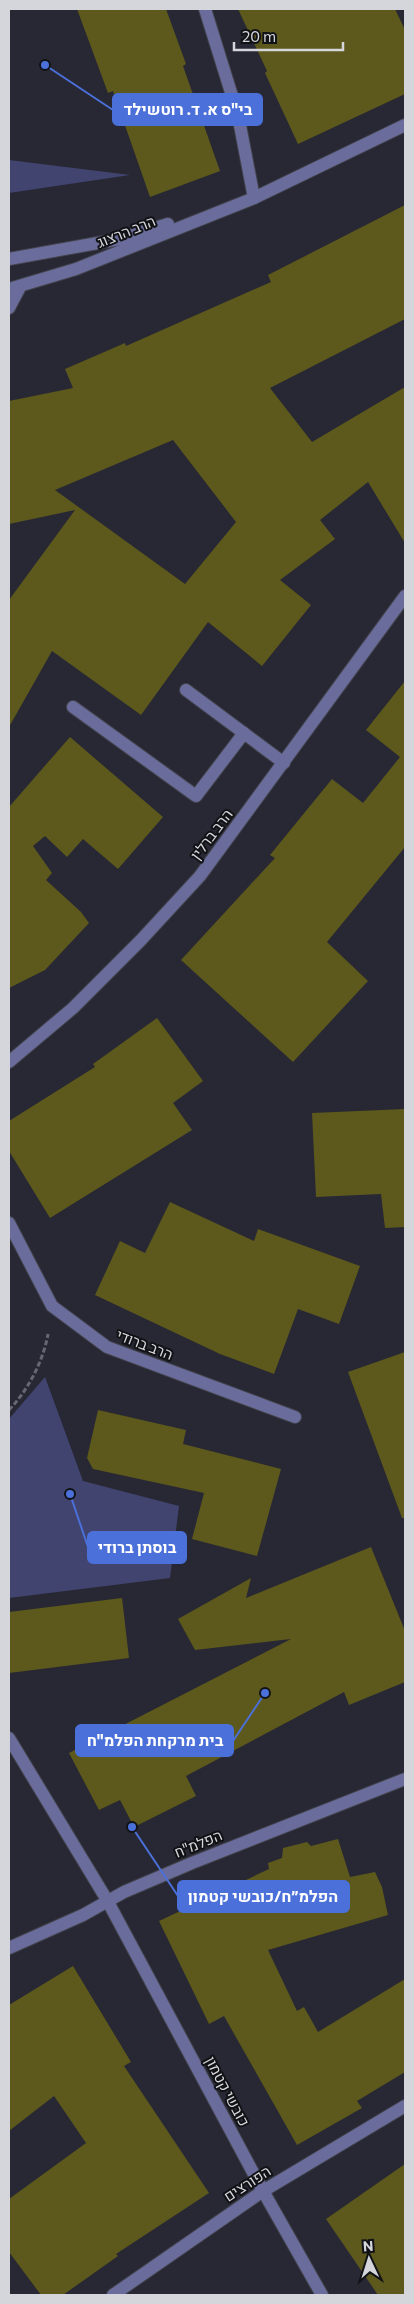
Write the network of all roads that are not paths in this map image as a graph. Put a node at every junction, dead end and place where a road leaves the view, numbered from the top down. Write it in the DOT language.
graph roads {
  1 [pos="205,9"];
  2 [pos="405,125"];
  3 [pos="254,198"];
  4 [pos="9,259"];
  5 [pos="14,288"];
  6 [pos="9,308"];
  7 [pos="405,596"];
  8 [pos="186,690"];
  9 [pos="73,708"];
  10 [pos="244,733"];
  11 [pos="284,763"];
  12 [pos="9,1062"];
  13 [pos="9,1223"];
  14 [pos="295,1417"];
  15 [pos="9,1738"];
  16 [pos="405,1779"];
  17 [pos="108,1900"];
  18 [pos="9,1948"];
  19 [pos="405,2106"];
  20 [pos="263,2191"];
  21 [pos="113,2295"];
  22 [pos="322,2295"];
  1 -- 3 [label="street"];
  2 -- 3 [label="street, הרב הרצוג"];
  3 -- 4 [label="street, הרב הרצוג"];
  3 -- 5 [label="street, הרב הרצוג"];
  5 -- 6 [label="street"];
  7 -- 11 [label="street, הרב ברלין"];
  8 -- 10 [label="street"];
  9 -- 10 [label="street"];
  10 -- 11 [label="street"];
  11 -- 12 [label="street, הרב ברלין"];
  13 -- 14 [label="street, הרב ברודי"];
  15 -- 17 [label="street, כובשי קטמון"];
  16 -- 17 [label="street, הפלמ\"ח"];
  17 -- 18 [label="street, הפלמ\"ח"];
  17 -- 20 [label="street, כובשי קטמון"];
  19 -- 20 [label="street, הפורצים"];
  20 -- 21 [label="street, הפורצים"];
  20 -- 22 [label="street, כובשי קטמון"];
}
